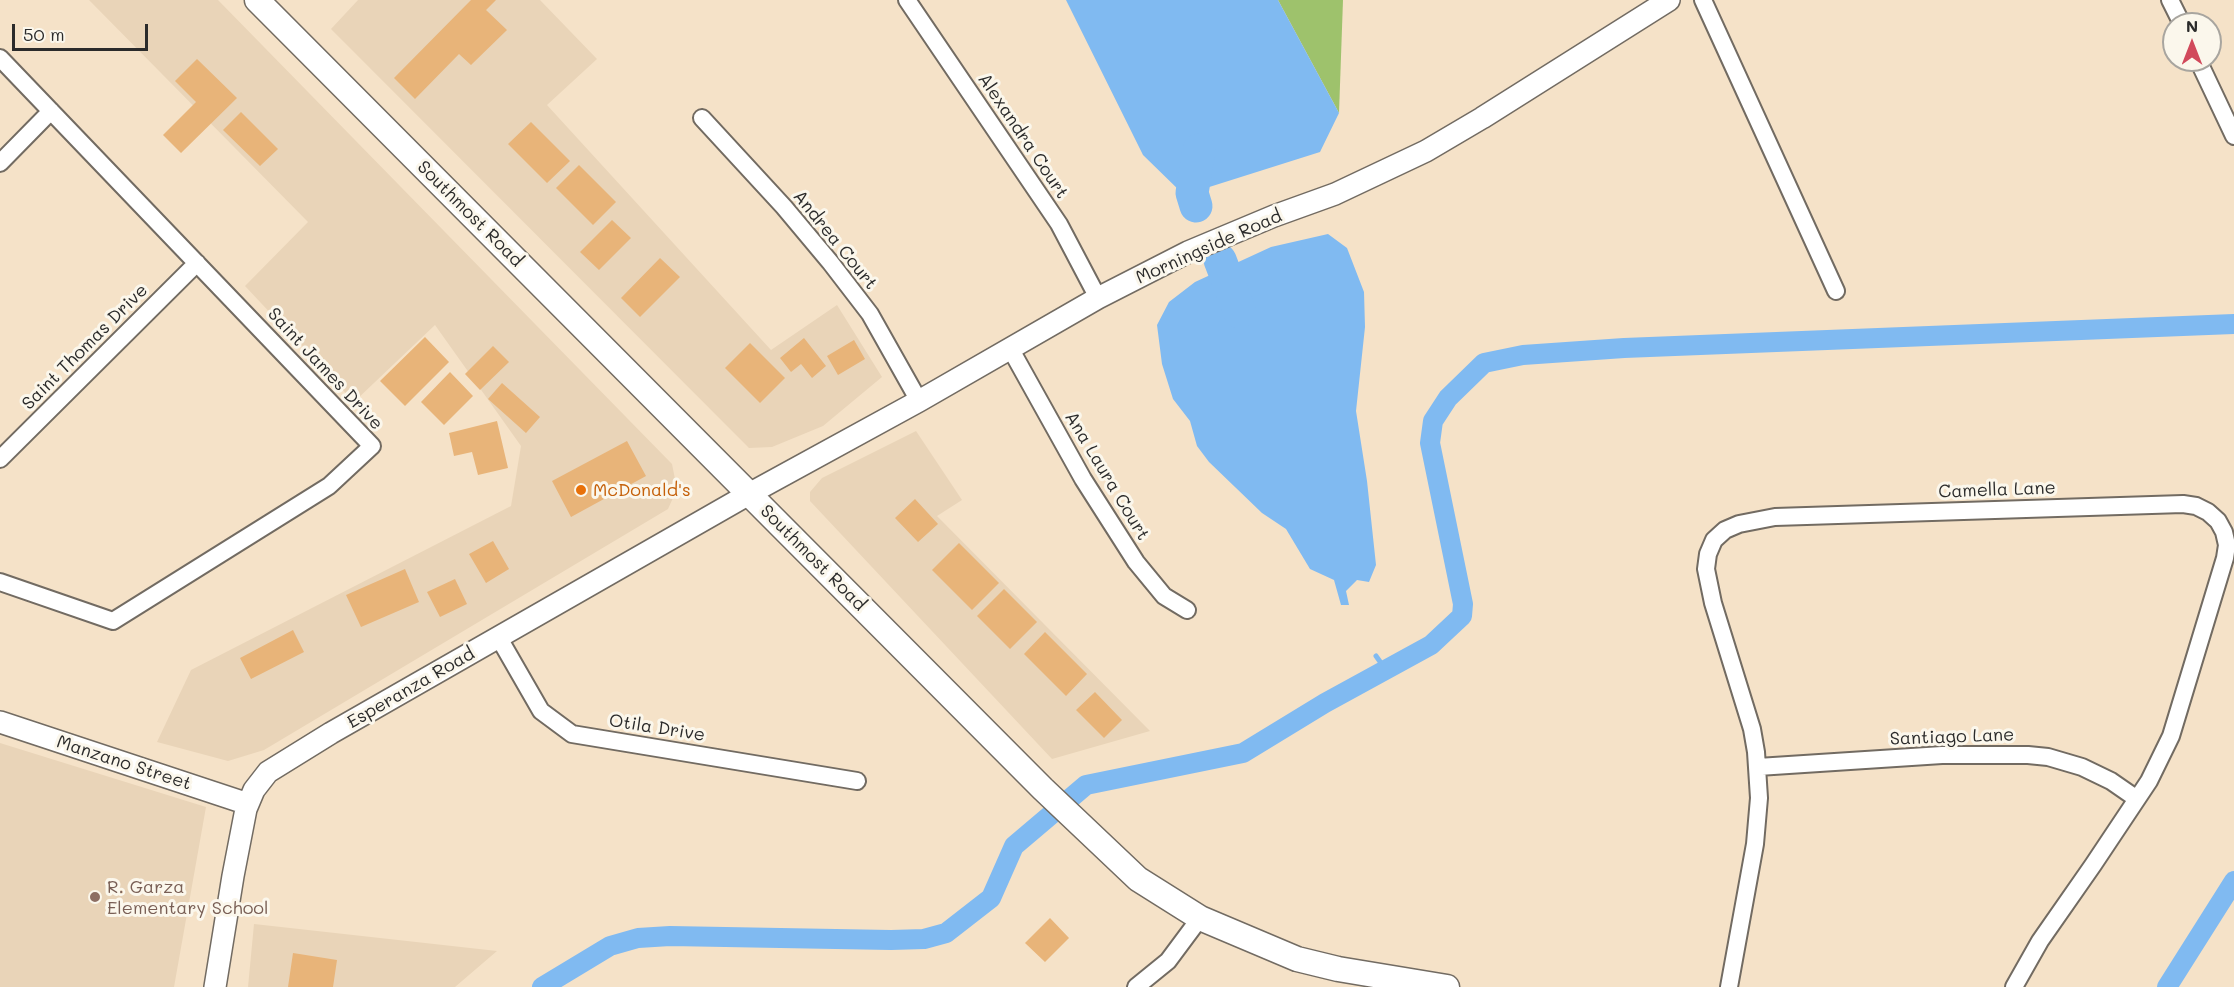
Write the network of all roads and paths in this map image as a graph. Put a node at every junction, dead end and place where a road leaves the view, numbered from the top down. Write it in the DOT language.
graph roads {
  1 [pos="257,0"];
  2 [pos="907,0"];
  3 [pos="1669,0"];
  4 [pos="1703,0"];
  5 [pos="0,58"];
  6 [pos="2204,72"];
  7 [pos="51,111"];
  8 [pos="702,118"];
  9 [pos="2234,136"];
  10 [pos="0,163"];
  11 [pos="197,263"];
  12 [pos="1836,291"];
  13 [pos="1098,298"];
  14 [pos="1010,348"];
  15 [pos="919,401"];
  16 [pos="0,459"];
  17 [pos="748,494"];
  18 [pos="0,582"];
  19 [pos="1187,610"];
  20 [pos="499,638"];
  21 [pos="0,722"];
  22 [pos="1758,767"];
  23 [pos="857,781"];
  24 [pos="2137,798"];
  25 [pos="248,804"];
  26 [pos="1200,918"];
  27 [pos="216,987"];
  28 [pos="1136,987"];
  29 [pos="1447,987"];
  30 [pos="1729,987"];
  31 [pos="2014,987"];
  1 -- 17 [label="main road, Southmost Road"];
  2 -- 13 [label="street, Alexandra Court"];
  3 -- 13 [label="street, Morningside Road"];
  4 -- 12 [label="street"];
  5 -- 7 [label="street, Saint James Drive"];
  6 -- 9 [label="street"];
  7 -- 10 [label="street"];
  7 -- 11 [label="street, Saint James Drive"];
  8 -- 15 [label="street, Andrea Court"];
  11 -- 16 [label="street, Saint Thomas Drive"];
  11 -- 18 [label="street, Saint James Drive"];
  13 -- 14 [label="street, Morningside Road"];
  14 -- 15 [label="street, Morningside Road"];
  14 -- 19 [label="street, Ana Laura Court"];
  15 -- 17 [label="street, Morningside Road"];
  17 -- 20 [label="street, Esperanza Road"];
  17 -- 26 [label="main road, Southmost Road"];
  20 -- 23 [label="street, Otila Drive"];
  20 -- 25 [label="street, Esperanza Road"];
  21 -- 25 [label="street, Manzano Street"];
  22 -- 24 [label="street, Santiago Lane"];
  22 -- 24 [label="street, Camella Lane"];
  22 -- 30 [label="street, Camella Lane"];
  24 -- 31 [label="street, Camella Lane"];
  25 -- 27 [label="street, Esperanza Road"];
  26 -- 28 [label="street"];
  26 -- 29 [label="main road, Southmost Road"];
}
